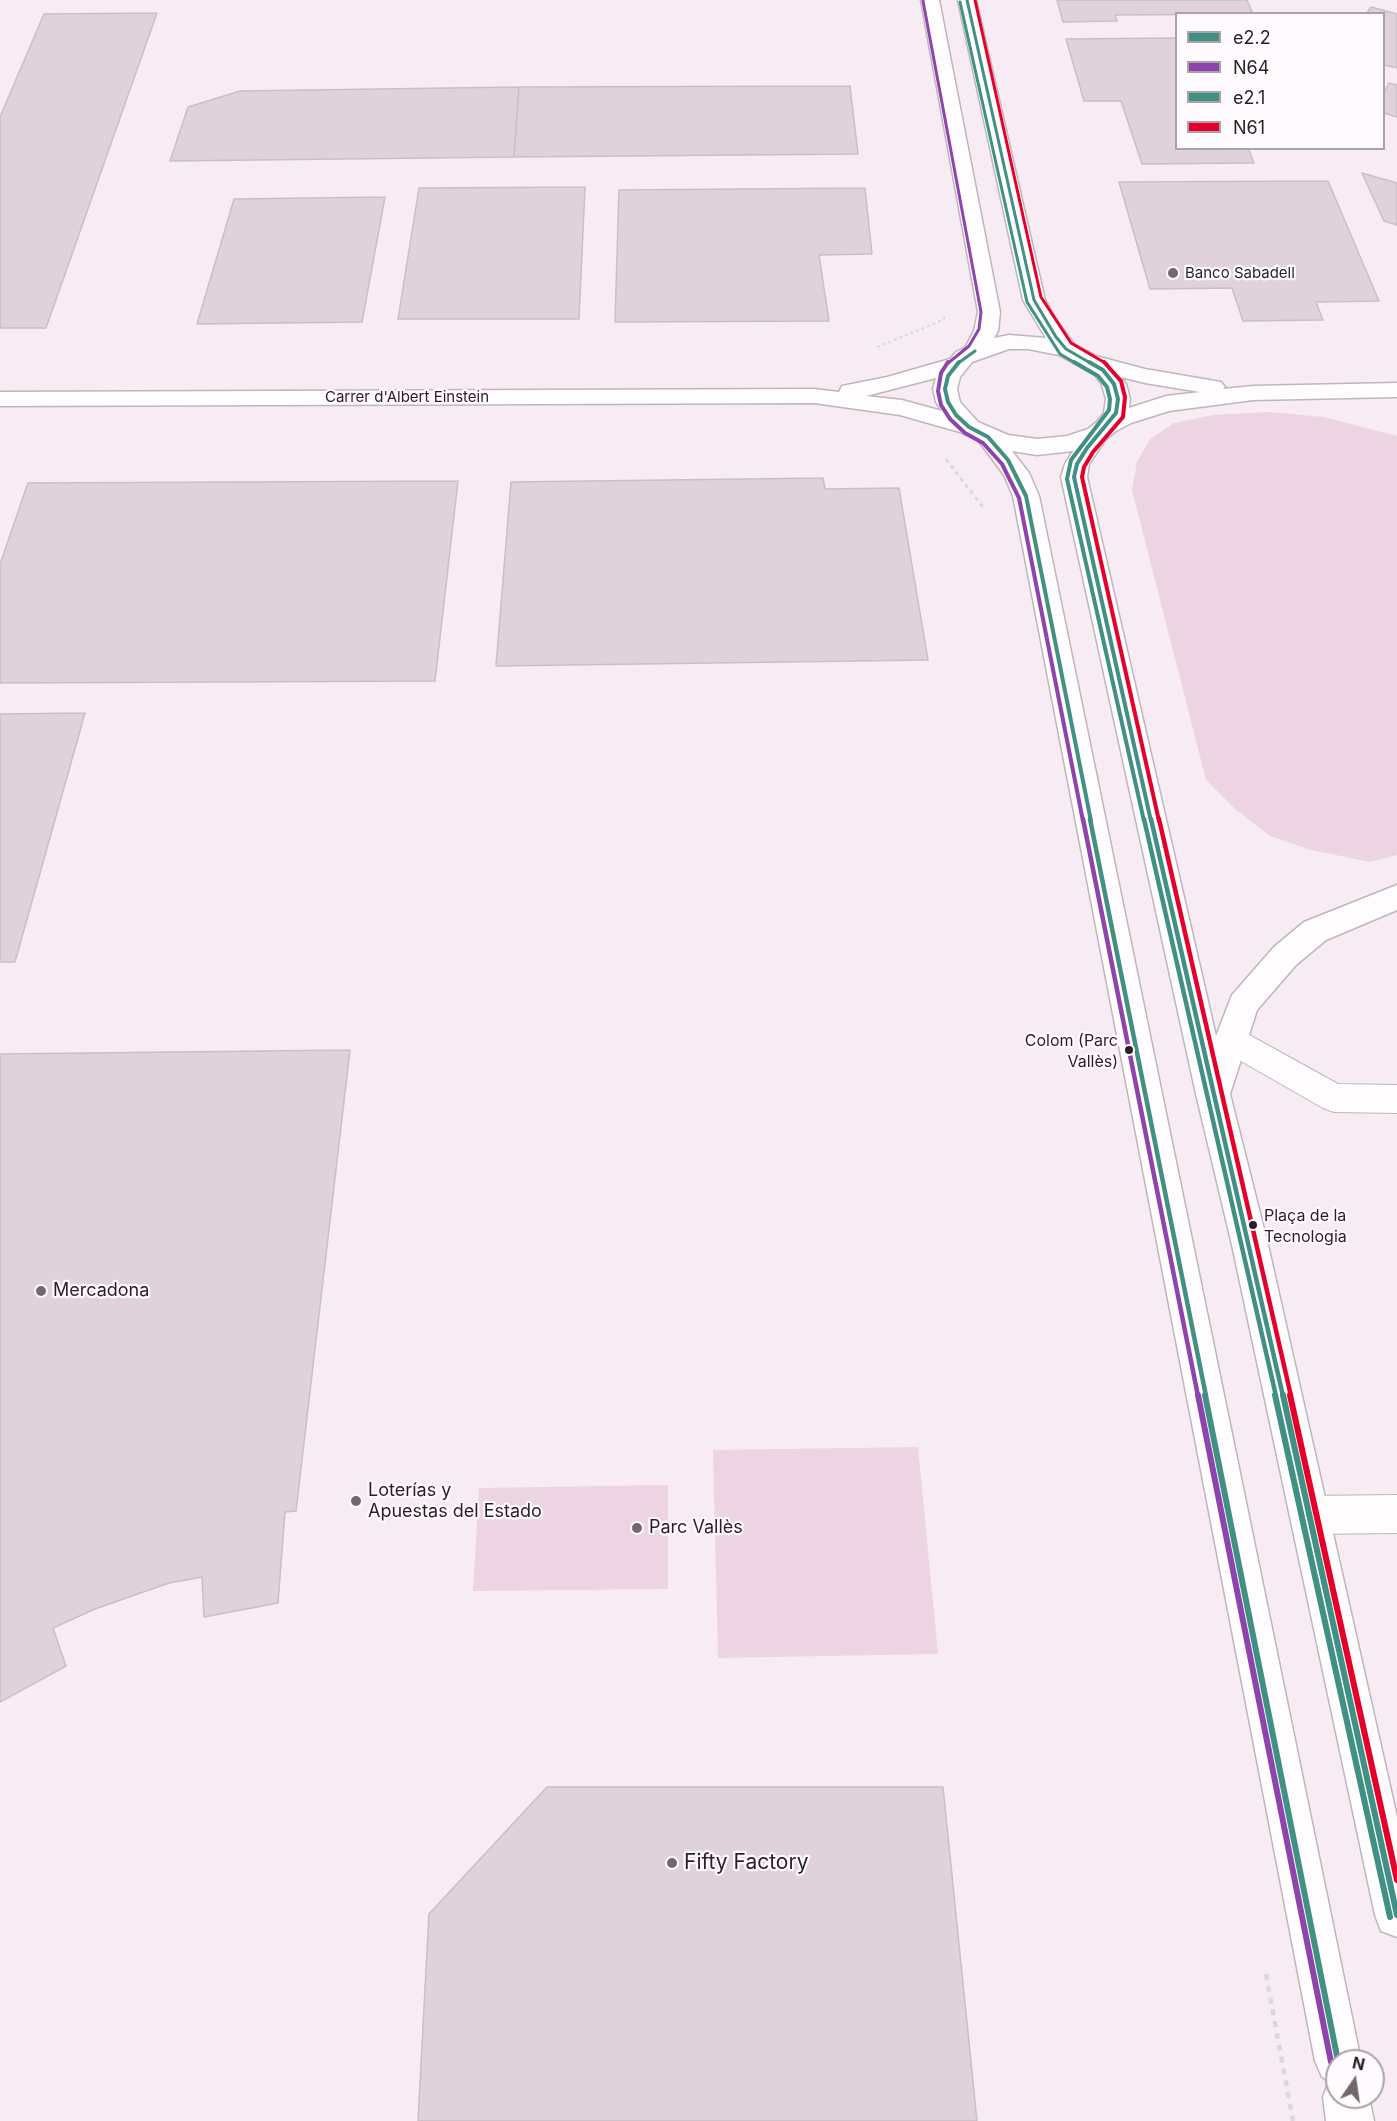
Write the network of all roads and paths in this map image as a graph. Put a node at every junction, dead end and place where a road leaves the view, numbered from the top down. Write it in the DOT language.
graph roads {
  1 [pos="930,0"];
  2 [pos="967,0"];
  3 [pos="1066,349"];
  4 [pos="965,358"];
  5 [pos="1094,363"];
  6 [pos="1253,393"];
  7 [pos="814,396"];
  8 [pos="0,399"];
  9 [pos="1393,401"];
  10 [pos="1102,430"];
  11 [pos="978,432"];
  12 [pos="1397,897"];
  13 [pos="1231,1040"];
  14 [pos="1213,1094"];
  15 [pos="1397,1099"];
  16 [pos="1397,1514"];
  17 [pos="1310,1515"];
  18 [pos="1397,1915"];
  19 [pos="1336,2049"];
  1 -- 4 [label="street"];
  2 -- 3 [label="street"];
  3 -- 4 [label="street"];
  3 -- 5 [label="street"];
  4 -- 7 [label="street, Carrer d'Albert Einstein"];
  4 -- 11 [label="street"];
  5 -- 6 [label="street"];
  5 -- 10 [label="street"];
  6 -- 9 [label="street"];
  6 -- 10 [label="street"];
  7 -- 8 [label="street, Carrer d'Albert Einstein"];
  7 -- 11 [label="street, Carrer d'Albert Einstein"];
  10 -- 11 [label="street"];
  10 -- 14 [label="street"];
  11 -- 19 [label="street"];
  12 -- 13 [label="street"];
  13 -- 14 [label="street"];
  13 -- 15 [label="lane"];
  14 -- 17 [label="street"];
  16 -- 17 [label="lane"];
  17 -- 18 [label="street"];
}
